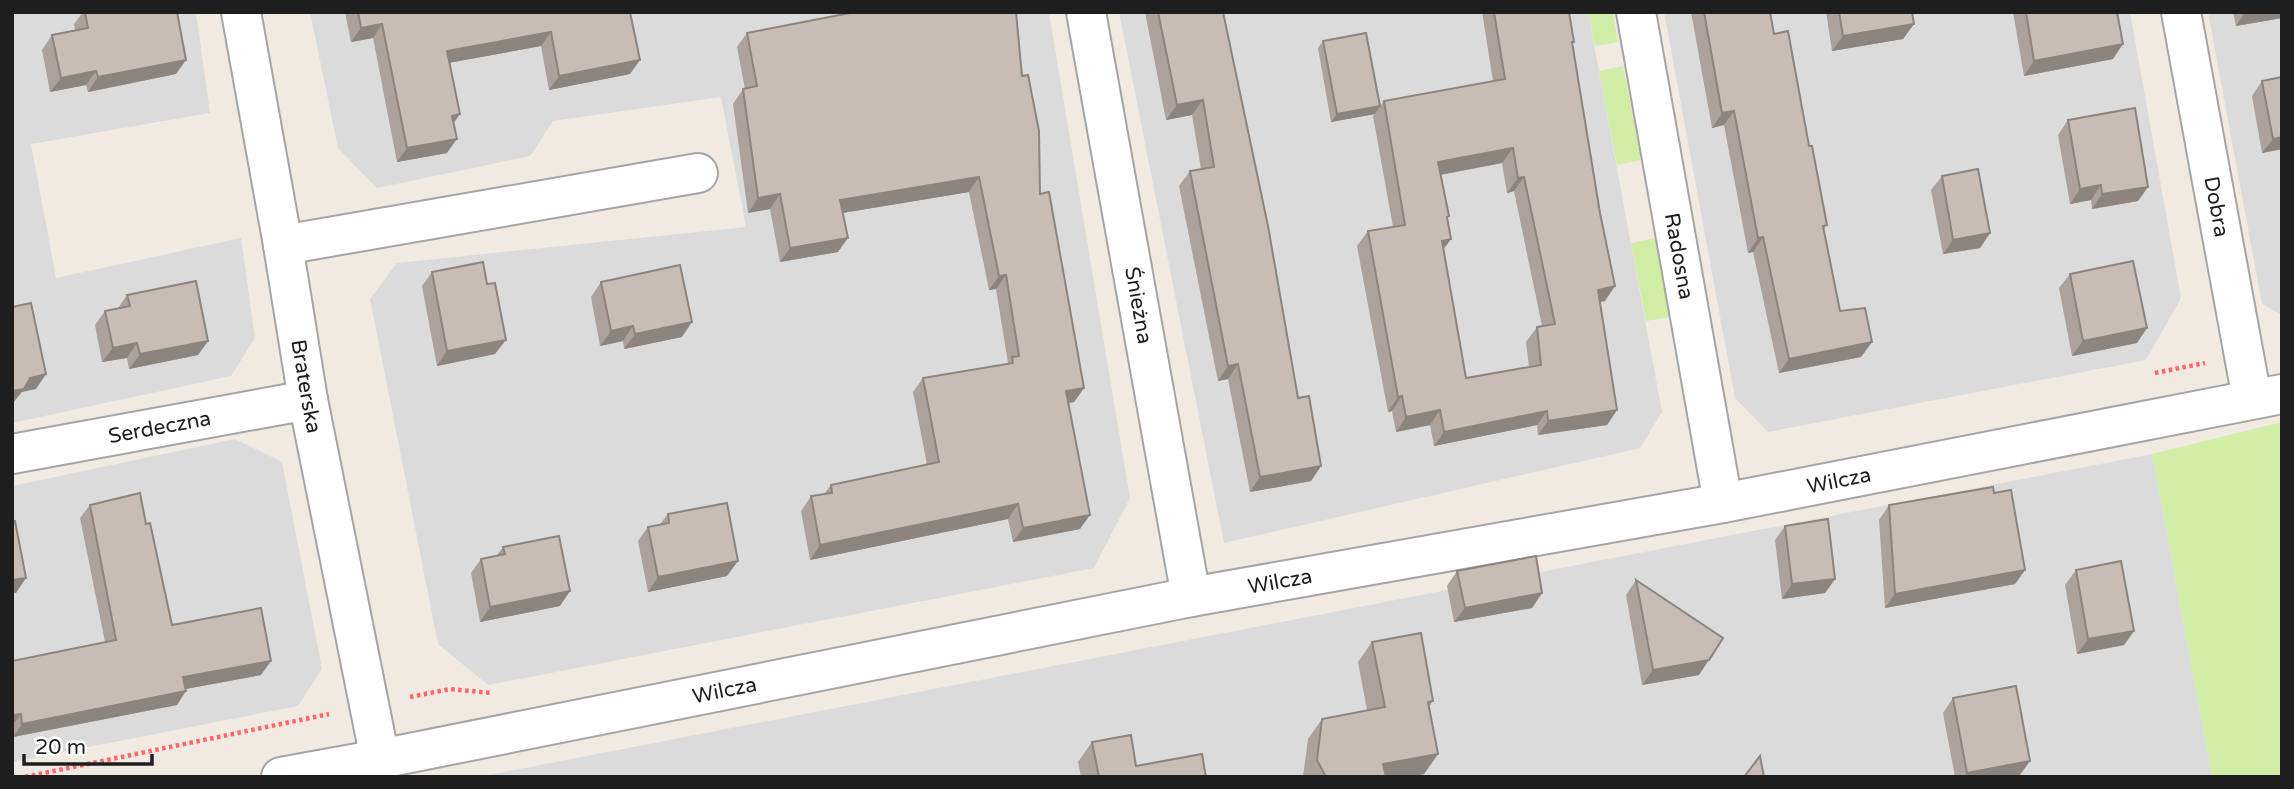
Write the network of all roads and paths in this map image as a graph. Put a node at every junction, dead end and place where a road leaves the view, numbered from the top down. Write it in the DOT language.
graph roads {
  1 [pos="241,12"];
  2 [pos="1086,12"];
  3 [pos="1636,12"];
  4 [pos="2181,12"];
  5 [pos="698,173"];
  6 [pos="283,245"];
  7 [pos="2267,397"];
  8 [pos="308,400"];
  9 [pos="12,454"];
  10 [pos="1723,503"];
  11 [pos="1191,597"];
  12 [pos="380,759"];
  13 [pos="281,777"];
  1 -- 6 [label="street, Braterska"];
  2 -- 11 [label="street, Śnieżna"];
  3 -- 10 [label="street, Radosna"];
  4 -- 7 [label="street, Dobra"];
  5 -- 6 [label="street"];
  6 -- 8 [label="street, Braterska"];
  7 -- 10 [label="street, Wilcza"];
  8 -- 9 [label="street, Serdeczna"];
  8 -- 12 [label="street, Braterska"];
  10 -- 11 [label="street, Wilcza"];
  11 -- 12 [label="street, Wilcza"];
  12 -- 13 [label="street, Wilcza"];
}
